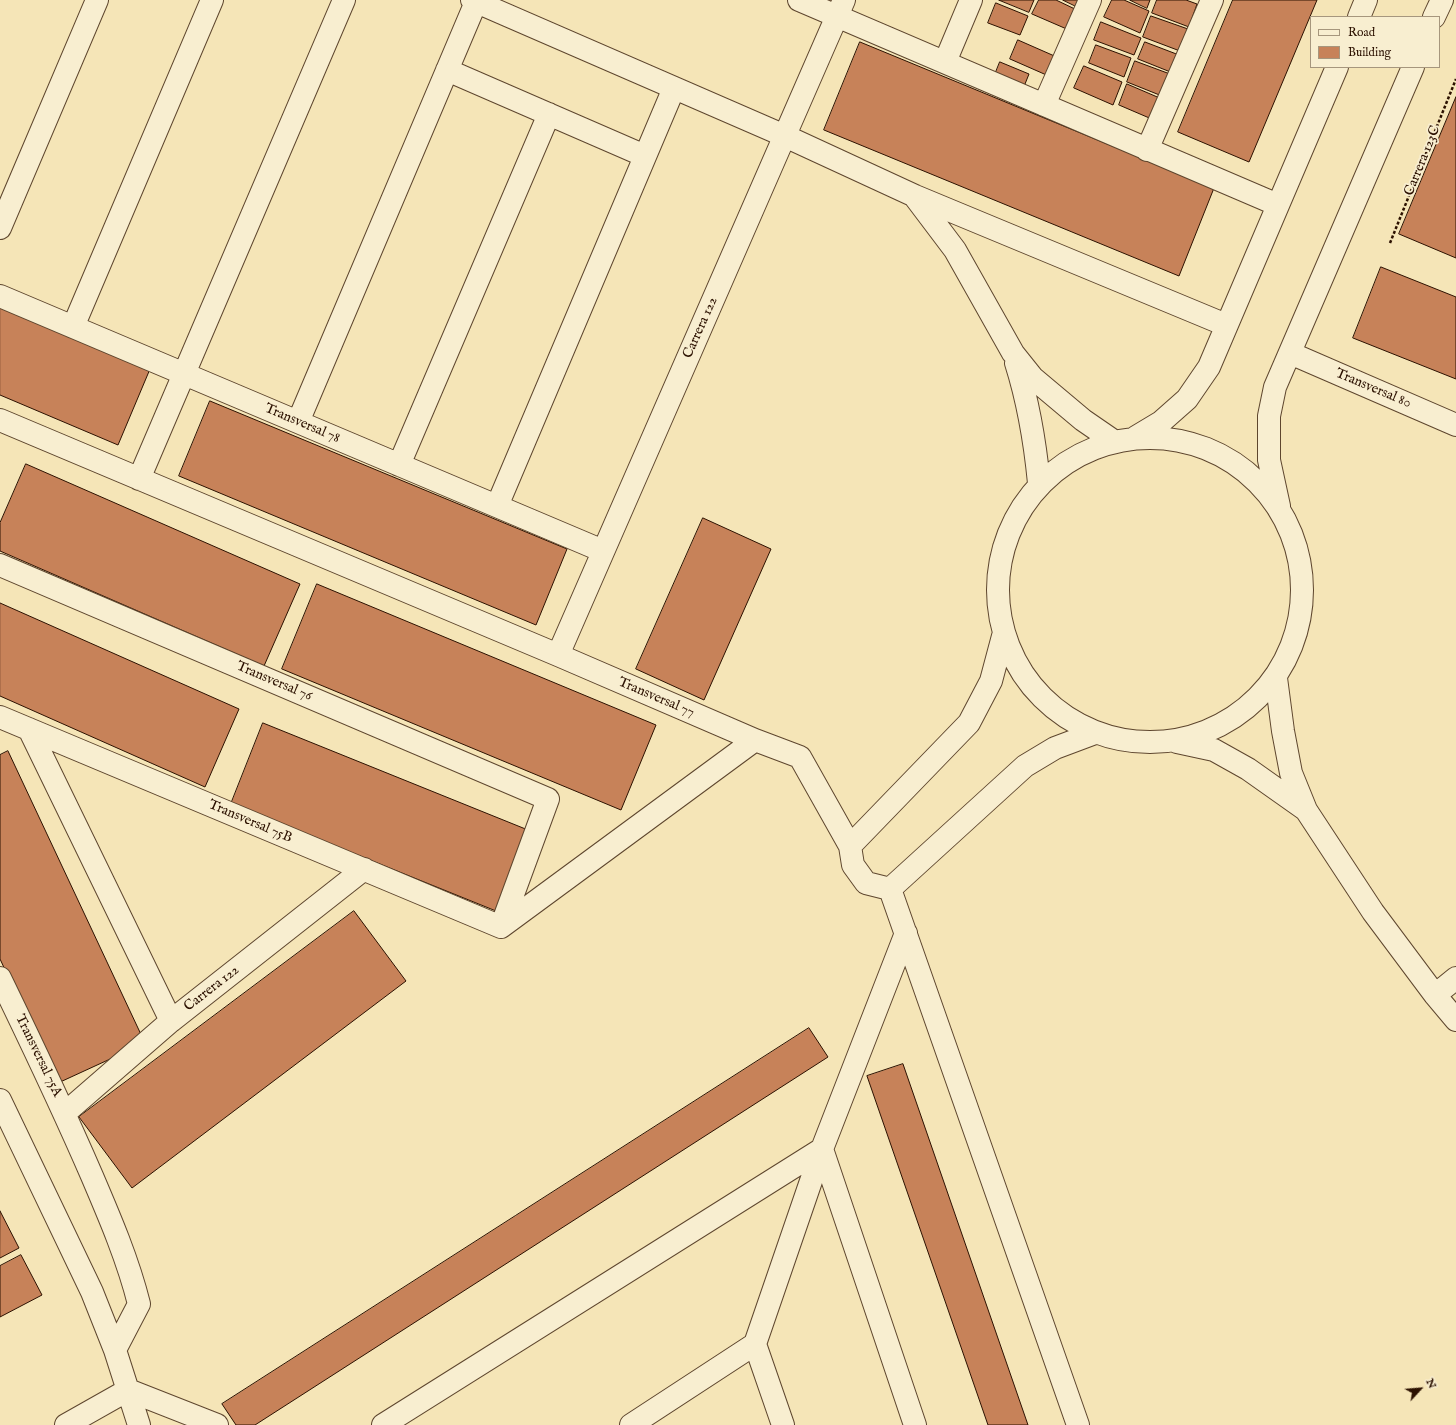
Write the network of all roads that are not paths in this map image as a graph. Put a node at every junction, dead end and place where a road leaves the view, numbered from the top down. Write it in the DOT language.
graph roads {
  1 [pos="97,0"];
  2 [pos="212,0"];
  3 [pos="344,0"];
  4 [pos="799,0"];
  5 [pos="972,0"];
  6 [pos="1090,0"];
  7 [pos="1212,0"];
  8 [pos="1366,0"];
  9 [pos="1442,0"];
  10 [pos="474,1"];
  11 [pos="840,8"];
  12 [pos="1359,16"];
  13 [pos="1434,16"];
  14 [pos="945,62"];
  15 [pos="1337,68"];
  16 [pos="1413,68"];
  17 [pos="447,70"];
  18 [pos="674,88"];
  19 [pos="1044,105"];
  20 [pos="549,114"];
  21 [pos="785,136"];
  22 [pos="1147,150"];
  23 [pos="645,156"];
  24 [pos="914,196"];
  25 [pos="1278,205"];
  26 [pos="0,228"];
  27 [pos="0,296"];
  28 [pos="1226,326"];
  29 [pos="72,327"];
  30 [pos="1013,353"];
  31 [pos="1290,353"];
  32 [pos="184,374"];
  33 [pos="0,420"];
  34 [pos="298,422"];
  35 [pos="1456,425"];
  36 [pos="1125,439"];
  37 [pos="399,465"];
  38 [pos="139,479"];
  39 [pos="1039,483"];
  40 [pos="496,506"];
  41 [pos="1280,511"];
  42 [pos="603,551"];
  43 [pos="0,565"];
  44 [pos="1004,636"];
  45 [pos="558,655"];
  46 [pos="1276,678"];
  47 [pos="0,717"];
  48 [pos="29,729"];
  49 [pos="1095,733"];
  50 [pos="755,740"];
  51 [pos="1176,742"];
  52 [pos="1306,810"];
  53 [pos="850,846"];
  54 [pos="364,870"];
  55 [pos="890,889"];
  56 [pos="500,927"];
  57 [pos="906,933"];
  58 [pos="0,978"];
  59 [pos="1456,978"];
  60 [pos="1435,995"];
  61 [pos="1456,1020"];
  62 [pos="171,1021"];
  63 [pos="0,1100"];
  64 [pos="65,1113"];
  65 [pos="822,1149"];
  66 [pos="755,1344"];
  67 [pos="115,1350"];
  68 [pos="128,1390"];
  69 [pos="66,1425"];
  70 [pos="139,1425"];
  71 [pos="217,1425"];
  72 [pos="383,1425"];
  73 [pos="631,1425"];
  74 [pos="783,1425"];
  75 [pos="915,1425"];
  76 [pos="1078,1425"];
  1 -- 26 [label="street"];
  2 -- 29 [label="street"];
  3 -- 32 [label="street"];
  4 -- 11 [label="street"];
  5 -- 14 [label="street"];
  6 -- 19 [label="street"];
  7 -- 22 [label="street"];
  8 -- 12 [label="street"];
  9 -- 13 [label="street"];
  10 -- 17 [label="street"];
  10 -- 18 [label="street"];
  11 -- 14 [label="street"];
  11 -- 21 [label="street, Carrera 122"];
  14 -- 19 [label="street"];
  15 -- 25 [label="street"];
  16 -- 31 [label="street"];
  17 -- 20 [label="street"];
  17 -- 34 [label="street"];
  18 -- 21 [label="street"];
  18 -- 23 [label="street"];
  19 -- 22 [label="street"];
  20 -- 23 [label="street"];
  20 -- 37 [label="street"];
  21 -- 24 [label="street"];
  21 -- 42 [label="street, Carrera 122"];
  22 -- 25 [label="street"];
  23 -- 40 [label="street"];
  24 -- 28 [label="street"];
  24 -- 30 [label="street"];
  25 -- 28 [label="street"];
  27 -- 29 [label="street, Transversal 78"];
  28 -- 36 [label="street"];
  29 -- 32 [label="street, Transversal 78"];
  30 -- 36 [label="street"];
  30 -- 39 [label="street"];
  31 -- 35 [label="street, Transversal 80"];
  31 -- 41 [label="street"];
  32 -- 34 [label="street, Transversal 78"];
  32 -- 38 [label="street"];
  33 -- 38 [label="street, Transversal 77"];
  34 -- 37 [label="street, Transversal 78"];
  36 -- 39 [label="street"];
  36 -- 41 [label="street"];
  37 -- 40 [label="street, Transversal 78"];
  38 -- 45 [label="street, Transversal 77"];
  39 -- 44 [label="street"];
  40 -- 42 [label="street, Transversal 78"];
  41 -- 46 [label="street"];
  42 -- 45 [label="street, Carrera 122"];
  43 -- 56 [label="street, Transversal 76"];
  44 -- 49 [label="street"];
  44 -- 53 [label="street"];
  45 -- 50 [label="street, Transversal 77"];
  46 -- 51 [label="street"];
  46 -- 52 [label="street"];
  47 -- 48 [label="street, Transversal 75B"];
  48 -- 54 [label="street, Transversal 75B"];
  48 -- 62 [label="street"];
  49 -- 51 [label="street"];
  49 -- 55 [label="street"];
  50 -- 53 [label="street, Transversal 77"];
  50 -- 56 [label="street"];
  51 -- 52 [label="street"];
  52 -- 60 [label="street"];
  53 -- 55 [label="street, Transversal 77"];
  54 -- 56 [label="street, Transversal 75B"];
  54 -- 62 [label="street, Carrera 122"];
  55 -- 57 [label="street"];
  57 -- 65 [label="street"];
  57 -- 76 [label="street"];
  58 -- 64 [label="street, Transversal 75A"];
  59 -- 60 [label="street"];
  60 -- 61 [label="street"];
  62 -- 64 [label="street, Carrera 122"];
  63 -- 67 [label="street"];
  64 -- 67 [label="street, Transversal 75A"];
  65 -- 66 [label="street"];
  65 -- 72 [label="street"];
  65 -- 75 [label="street"];
  66 -- 73 [label="street"];
  66 -- 74 [label="street"];
  67 -- 68 [label="street"];
  68 -- 69 [label="street"];
  68 -- 70 [label="street"];
  68 -- 71 [label="street"];
}
